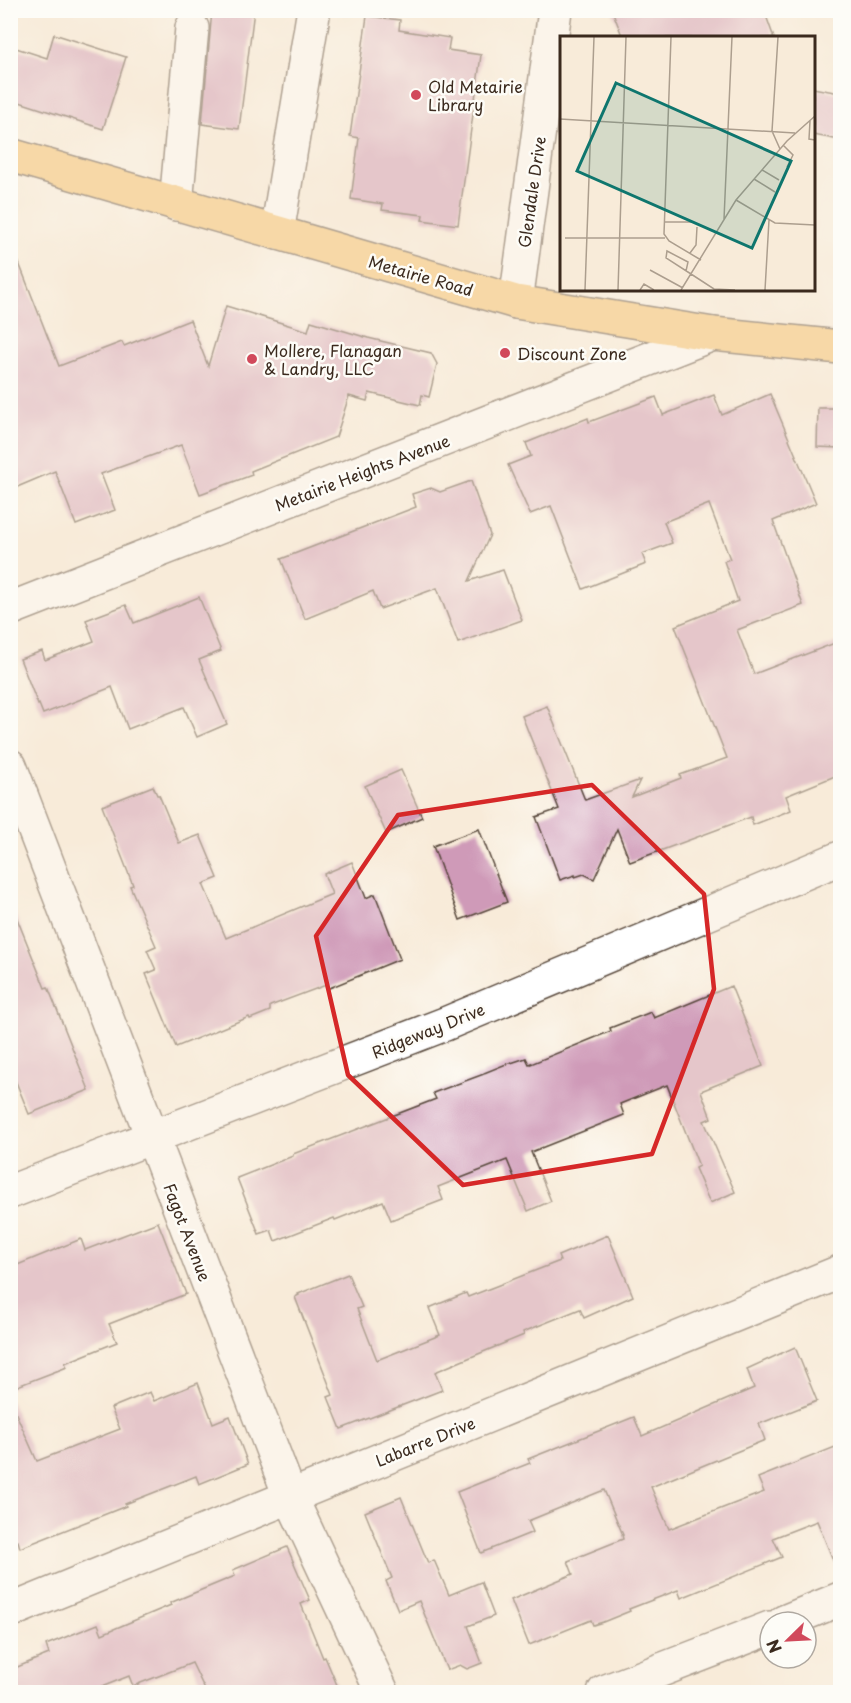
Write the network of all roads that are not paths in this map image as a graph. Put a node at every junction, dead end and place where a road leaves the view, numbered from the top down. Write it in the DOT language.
graph roads {
  1 [pos="555,10"];
  2 [pos="313,15"];
  3 [pos="192,28"];
  4 [pos="10,155"];
  5 [pos="176,204"];
  6 [pos="277,233"];
  7 [pos="516,302"];
  8 [pos="712,334"];
  9 [pos="840,347"];
  10 [pos="10,609"];
  11 [pos="10,766"];
  12 [pos="840,858"];
  13 [pos="152,1137"];
  14 [pos="10,1192"];
  15 [pos="840,1272"];
  16 [pos="290,1496"];
  17 [pos="840,1599"];
  18 [pos="813,1610"];
  19 [pos="10,1611"];
  20 [pos="758,1633"];
  21 [pos="382,1692"];
  22 [pos="604,1692"];
  1 -- 7 [label="street, Glendale Drive"];
  2 -- 6 [label="street"];
  3 -- 5 [label="street"];
  4 -- 5 [label="main road, Metairie Road"];
  5 -- 6 [label="main road, Metairie Road"];
  6 -- 7 [label="main road, Metairie Road"];
  7 -- 8 [label="main road, Metairie Road"];
  8 -- 9 [label="main road, Metairie Road"];
  8 -- 10 [label="street, Metairie Heights Avenue"];
  11 -- 13 [label="street, Fagot Avenue"];
  12 -- 13 [label="street, Ridgeway Drive"];
  13 -- 14 [label="street, Ridgeway Drive"];
  13 -- 16 [label="street, Fagot Avenue"];
  15 -- 16 [label="street, Labarre Drive"];
  16 -- 19 [label="street, Labarre Drive"];
  16 -- 21 [label="street, Fagot Avenue"];
  17 -- 18 [label="street"];
  20 -- 22 [label="street"];
}
